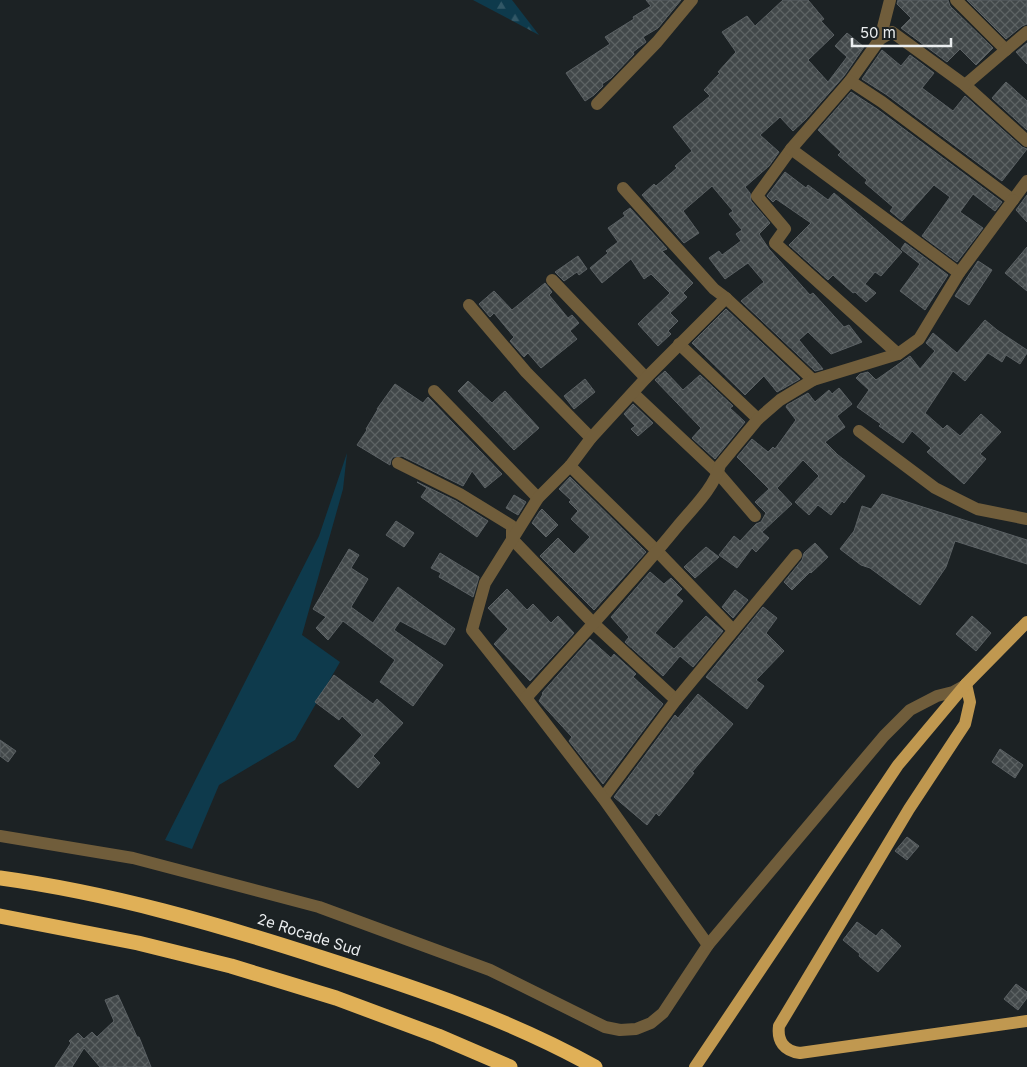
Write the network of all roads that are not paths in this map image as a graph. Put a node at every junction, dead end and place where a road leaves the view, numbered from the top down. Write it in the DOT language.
graph roads {
  1 [pos="692,0"];
  2 [pos="890,0"];
  3 [pos="956,0"];
  4 [pos="1027,32"];
  5 [pos="880,39"];
  6 [pos="1006,50"];
  7 [pos="850,81"];
  8 [pos="965,85"];
  9 [pos="597,104"];
  10 [pos="1027,141"];
  11 [pos="791,149"];
  12 [pos="1027,181"];
  13 [pos="623,188"];
  14 [pos="1013,200"];
  15 [pos="959,273"];
  16 [pos="552,280"];
  17 [pos="726,298"];
  18 [pos="469,305"];
  19 [pos="679,344"];
  20 [pos="898,354"];
  21 [pos="646,378"];
  22 [pos="813,380"];
  23 [pos="434,391"];
  24 [pos="633,393"];
  25 [pos="758,420"];
  26 [pos="859,431"];
  27 [pos="591,438"];
  28 [pos="398,463"];
  29 [pos="570,466"];
  30 [pos="718,474"];
  31 [pos="538,498"];
  32 [pos="755,516"];
  33 [pos="1027,519"];
  34 [pos="512,539"];
  35 [pos="658,551"];
  36 [pos="796,555"];
  37 [pos="1027,622"];
  38 [pos="593,623"];
  39 [pos="733,630"];
  40 [pos="966,684"];
  41 [pos="526,698"];
  42 [pos="676,700"];
  43 [pos="603,798"];
  44 [pos="0,836"];
  45 [pos="0,878"];
  46 [pos="0,916"];
  47 [pos="708,945"];
  48 [pos="1027,1021"];
  49 [pos="510,1067"];
  50 [pos="595,1067"];
  51 [pos="695,1067"];
  1 -- 9 [label="street"];
  2 -- 5 [label="street"];
  3 -- 6 [label="street"];
  4 -- 6 [label="street"];
  5 -- 7 [label="street"];
  5 -- 8 [label="street"];
  6 -- 8 [label="street"];
  7 -- 11 [label="street"];
  7 -- 14 [label="street"];
  8 -- 10 [label="street"];
  11 -- 15 [label="street"];
  11 -- 20 [label="street"];
  12 -- 14 [label="street"];
  13 -- 17 [label="street"];
  14 -- 15 [label="street"];
  15 -- 20 [label="street"];
  16 -- 21 [label="street"];
  17 -- 19 [label="street"];
  17 -- 22 [label="street"];
  18 -- 27 [label="street"];
  19 -- 21 [label="street"];
  19 -- 25 [label="street"];
  20 -- 22 [label="street"];
  21 -- 24 [label="street"];
  22 -- 25 [label="street"];
  23 -- 31 [label="street"];
  24 -- 27 [label="street"];
  24 -- 30 [label="street"];
  25 -- 30 [label="street"];
  26 -- 33 [label="street"];
  27 -- 29 [label="street"];
  28 -- 34 [label="street"];
  29 -- 31 [label="street"];
  29 -- 35 [label="street"];
  30 -- 32 [label="street"];
  30 -- 35 [label="street"];
  31 -- 34 [label="street"];
  34 -- 38 [label="street"];
  34 -- 41 [label="street"];
  35 -- 38 [label="street"];
  35 -- 39 [label="street"];
  36 -- 39 [label="street"];
  37 -- 40 [label="main road"];
  38 -- 41 [label="street"];
  38 -- 42 [label="street"];
  39 -- 42 [label="street"];
  40 -- 47 [label="street"];
  40 -- 48 [label="main road"];
  40 -- 51 [label="main road"];
  41 -- 43 [label="street"];
  42 -- 43 [label="street"];
  43 -- 47 [label="street"];
  44 -- 47 [label="street"];
  45 -- 50 [label="highway, 2e Rocade Sud"];
  46 -- 49 [label="highway"];
}
